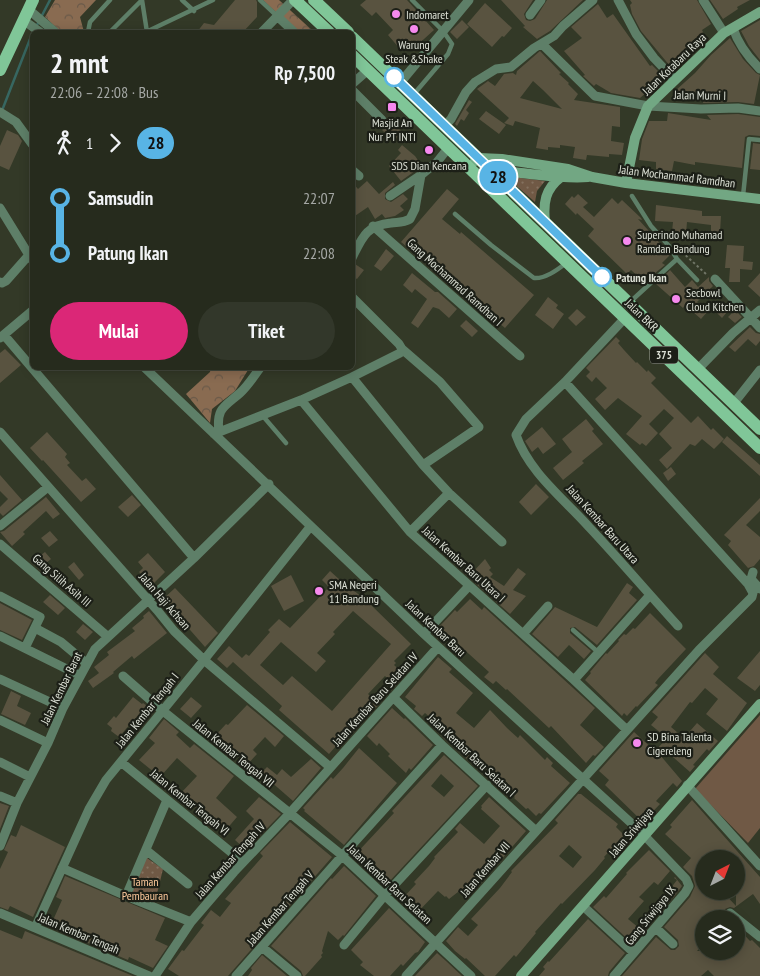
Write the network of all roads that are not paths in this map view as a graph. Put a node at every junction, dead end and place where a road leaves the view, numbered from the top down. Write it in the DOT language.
graph roads {
  1 [pos="110,0"];
  2 [pos="142,0"];
  3 [pos="182,0"];
  4 [pos="214,0"];
  5 [pos="260,0"];
  6 [pos="294,0"];
  7 [pos="314,0"];
  8 [pos="412,0"];
  9 [pos="469,0"];
  10 [pos="541,0"];
  11 [pos="593,0"];
  12 [pos="618,0"];
  13 [pos="703,0"];
  14 [pos="194,11"];
  15 [pos="760,12"];
  16 [pos="30,14"];
  17 [pos="530,15"];
  18 [pos="277,16"];
  19 [pos="39,30"];
  20 [pos="51,30"];
  21 [pos="88,30"];
  22 [pos="112,30"];
  23 [pos="146,30"];
  24 [pos="151,30"];
  25 [pos="264,30"];
  26 [pos="292,30"];
  27 [pos="327,30"];
  28 [pos="346,30"];
  29 [pos="443,31"];
  30 [pos="729,31"];
  31 [pos="355,40"];
  32 [pos="542,44"];
  33 [pos="355,58"];
  34 [pos="760,69"];
  35 [pos="0,70"];
  36 [pos="368,70"];
  37 [pos="674,79"];
  38 [pos="355,81"];
  39 [pos="400,83"];
  40 [pos="355,93"];
  41 [pos="413,95"];
  42 [pos="648,106"];
  43 [pos="760,111"];
  44 [pos="0,112"];
  45 [pos="382,120"];
  46 [pos="445,126"];
  47 [pos="760,140"];
  48 [pos="30,141"];
  49 [pos="449,147"];
  50 [pos="479,158"];
  51 [pos="467,164"];
  52 [pos="492,170"];
  53 [pos="422,175"];
  54 [pos="480,177"];
  55 [pos="561,177"];
  56 [pos="592,177"];
  57 [pos="626,184"];
  58 [pos="390,196"];
  59 [pos="632,196"];
  60 [pos="743,197"];
  61 [pos="760,198"];
  62 [pos="0,208"];
  63 [pos="455,214"];
  64 [pos="545,222"];
  65 [pos="373,226"];
  66 [pos="355,252"];
  67 [pos="30,255"];
  68 [pos="30,258"];
  69 [pos="677,259"];
  70 [pos="568,262"];
  71 [pos="715,279"];
  72 [pos="697,280"];
  73 [pos="0,282"];
  74 [pos="355,300"];
  75 [pos="629,303"];
  76 [pos="760,310"];
  77 [pos="30,314"];
  78 [pos="751,317"];
  79 [pos="625,318"];
  80 [pos="760,328"];
  81 [pos="2,336"];
  82 [pos="402,349"];
  83 [pos="520,356"];
  84 [pos="30,368"];
  85 [pos="698,368"];
  86 [pos="31,370"];
  87 [pos="147,370"];
  88 [pos="258,370"];
  89 [pos="760,370"];
  90 [pos="352,377"];
  91 [pos="565,382"];
  92 [pos="301,400"];
  93 [pos="734,404"];
  94 [pos="262,415"];
  95 [pos="760,428"];
  96 [pos="0,432"];
  97 [pos="217,433"];
  98 [pos="286,443"];
  99 [pos="760,448"];
  100 [pos="423,465"];
  101 [pos="269,484"];
  102 [pos="48,486"];
  103 [pos="449,493"];
  104 [pos="0,526"];
  105 [pos="310,527"];
  106 [pos="410,532"];
  107 [pos="502,542"];
  108 [pos="0,544"];
  109 [pos="194,558"];
  110 [pos="754,572"];
  111 [pos="469,586"];
  112 [pos="760,589"];
  113 [pos="650,595"];
  114 [pos="0,596"];
  115 [pos="148,600"];
  116 [pos="548,606"];
  117 [pos="678,626"];
  118 [pos="35,628"];
  119 [pos="573,630"];
  120 [pos="424,634"];
  121 [pos="523,634"];
  122 [pos="0,636"];
  123 [pos="107,636"];
  124 [pos="438,647"];
  125 [pos="25,648"];
  126 [pos="599,653"];
  127 [pos="204,660"];
  128 [pos="86,663"];
  129 [pos="79,675"];
  130 [pos="123,676"];
  131 [pos="0,679"];
  132 [pos="574,680"];
  133 [pos="393,697"];
  134 [pos="760,704"];
  135 [pos="63,708"];
  136 [pos="163,711"];
  137 [pos="0,720"];
  138 [pos="627,730"];
  139 [pos="48,743"];
  140 [pos="442,745"];
  141 [pos="0,762"];
  142 [pos="121,762"];
  143 [pos="330,767"];
  144 [pos="27,775"];
  145 [pos="583,779"];
  146 [pos="487,785"];
  147 [pos="687,785"];
  148 [pos="0,796"];
  149 [pos="167,800"];
  150 [pos="17,803"];
  151 [pos="290,814"];
  152 [pos="3,830"];
  153 [pos="536,830"];
  154 [pos="644,836"];
  155 [pos="0,846"];
  156 [pos="146,850"];
  157 [pos="342,856"];
  158 [pos="243,862"];
  159 [pos="760,866"];
  160 [pos="62,868"];
  161 [pos="675,868"];
  162 [pos="188,884"];
  163 [pos="126,896"];
  164 [pos="385,896"];
  165 [pos="583,906"];
  166 [pos="0,913"];
  167 [pos="191,922"];
  168 [pos="745,926"];
  169 [pos="35,928"];
  170 [pos="656,928"];
  171 [pos="760,938"];
  172 [pos="435,944"];
  173 [pos="673,944"];
  174 [pos="344,945"];
  175 [pos="262,947"];
  176 [pos="634,954"];
  177 [pos="149,976"];
  178 [pos="155,976"];
  179 [pos="236,976"];
  180 [pos="297,976"];
  181 [pos="406,976"];
  182 [pos="471,976"];
  183 [pos="521,976"];
  184 [pos="614,976"];
  1 -- 21 [label="lane"];
  2 -- 22 [label="lane"];
  2 -- 23 [label="lane"];
  3 -- 14 [label="lane"];
  4 -- 14 [label="lane"];
  5 -- 18 [label="lane"];
  6 -- 18 [label="street"];
  6 -- 27 [label="main road"];
  7 -- 28 [label="main road"];
  8 -- 29 [label="lane"];
  9 -- 29 [label="street"];
  10 -- 17 [label="street"];
  11 -- 32 [label="street"];
  12 -- 37 [label="street"];
  13 -- 30 [label="street"];
  14 -- 24 [label="lane"];
  15 -- 30 [label="main road, Jalan Kotabaru Raya"];
  16 -- 19 [label="street"];
  16 -- 20 [label="street"];
  16 -- 35 [label="main road"];
  18 -- 25 [label="street"];
  18 -- 26 [label="street"];
  29 -- 39 [label="street"];
  29 -- 41 [label="lane"];
  30 -- 34 [label="street"];
  30 -- 37 [label="main road, Jalan Kotabaru Raya"];
  31 -- 39 [label="main road, Jalan BKR / 375"];
  32 -- 42 [label="street, Jalan Murni I"];
  32 -- 46 [label="street"];
  33 -- 36 [label="main road, Jalan BKR / 375"];
  36 -- 38 [label="street"];
  36 -- 49 [label="main road, Jalan BKR / 375"];
  37 -- 42 [label="main road, Jalan Kotabaru Raya"];
  39 -- 41 [label="main road, Jalan BKR / 375"];
  40 -- 45 [label="street"];
  41 -- 46 [label="main road, Jalan BKR / 375"];
  42 -- 43 [label="street, Jalan Murni I"];
  42 -- 57 [label="main road, Jalan Kotabaru Raya"];
  44 -- 48 [label="street"];
  46 -- 50 [label="main road, Jalan BKR / 375"];
  47 -- 60 [label="lane"];
  49 -- 51 [label="main road, Jalan BKR / 375"];
  49 -- 53 [label="street"];
  50 -- 51 [label="main road, Jalan Mochammad Ramdhan"];
  50 -- 52 [label="main road, Jalan BKR / 375"];
  50 -- 56 [label="main road, Jalan Mochammad Ramdhan"];
  51 -- 54 [label="main road, Jalan BKR / 375"];
  52 -- 54 [label="main road"];
  52 -- 55 [label="main road, Jalan Mochammad Ramdhan"];
  52 -- 64 [label="main road, Jalan BKR / 375"];
  53 -- 58 [label="street"];
  53 -- 65 [label="street"];
  54 -- 70 [label="main road, Jalan BKR / 375"];
  55 -- 56 [label="main road, Jalan Mochammad Ramdhan"];
  55 -- 64 [label="main road"];
  56 -- 57 [label="main road, Jalan Mochammad Ramdhan"];
  57 -- 60 [label="main road, Jalan Mochammad Ramdhan"];
  59 -- 69 [label="lane"];
  60 -- 61 [label="main road, Jalan Mochammad Ramdhan"];
  62 -- 67 [label="street"];
  63 -- 70 [label="lane"];
  64 -- 75 [label="main road, Jalan BKR / 375"];
  65 -- 66 [label="street"];
  65 -- 83 [label="street, Gang Mochammad Ramdhan I"];
  68 -- 73 [label="street"];
  69 -- 72 [label="lane"];
  69 -- 75 [label="lane"];
  70 -- 79 [label="main road, Jalan BKR / 375"];
  71 -- 78 [label="street"];
  74 -- 82 [label="street"];
  75 -- 85 [label="main road, Jalan BKR / 375"];
  76 -- 78 [label="street"];
  77 -- 81 [label="street"];
  78 -- 80 [label="street"];
  78 -- 85 [label="street"];
  79 -- 91 [label="street"];
  79 -- 99 [label="main road, Jalan BKR / 375"];
  81 -- 84 [label="street"];
  82 -- 90 [label="street"];
  82 -- 100 [label="street"];
  85 -- 93 [label="main road, Jalan BKR / 375"];
  86 -- 109 [label="street"];
  87 -- 97 [label="street, Jalan Kembar Baru"];
  88 -- 97 [label="street"];
  89 -- 93 [label="street"];
  90 -- 92 [label="street"];
  90 -- 100 [label="street"];
  91 -- 113 [label="street, Jalan Kembar Baru Utara"];
  91 -- 138 [label="street"];
  92 -- 94 [label="street"];
  92 -- 106 [label="street, Jalan Kembar Baru Utara I"];
  93 -- 95 [label="main road, Jalan BKR / 375"];
  94 -- 97 [label="street"];
  94 -- 98 [label="lane"];
  96 -- 102 [label="street, Jalan Haji Achsan"];
  97 -- 101 [label="street, Jalan Kembar Baru"];
  100 -- 103 [label="street"];
  101 -- 105 [label="street, Jalan Kembar Baru"];
  101 -- 109 [label="street, Jalan Kembar Barat"];
  102 -- 104 [label="street"];
  102 -- 115 [label="street, Jalan Haji Achsan"];
  103 -- 106 [label="street"];
  103 -- 107 [label="street"];
  105 -- 120 [label="street, Jalan Kembar Baru"];
  105 -- 127 [label="street, Jalan Kembar Tengah I"];
  106 -- 111 [label="street, Jalan Kembar Baru Utara I"];
  108 -- 123 [label="street, Gang Silih Asih III"];
  109 -- 115 [label="street, Jalan Kembar Barat"];
  110 -- 112 [label="street"];
  111 -- 120 [label="street"];
  111 -- 121 [label="street, Jalan Kembar Baru Utara I"];
  113 -- 117 [label="street, Jalan Kembar Baru Utara"];
  113 -- 126 [label="street"];
  114 -- 118 [label="street"];
  115 -- 123 [label="street, Jalan Kembar Barat"];
  115 -- 127 [label="street, Jalan Haji Achsan"];
  116 -- 121 [label="street"];
  118 -- 125 [label="street"];
  118 -- 128 [label="street"];
  119 -- 126 [label="lane"];
  120 -- 124 [label="street, Jalan Kembar Baru"];
  121 -- 132 [label="street, Jalan Kembar Baru Utara I"];
  122 -- 125 [label="street"];
  123 -- 128 [label="street, Jalan Kembar Barat"];
  124 -- 133 [label="street, Jalan Kembar Baru Selatan IV"];
  124 -- 145 [label="street, Jalan Kembar Baru"];
  125 -- 129 [label="street"];
  126 -- 132 [label="street"];
  127 -- 136 [label="street, Jalan Kembar Tengah I"];
  127 -- 143 [label="street, Jalan Haji Achsan"];
  128 -- 129 [label="street, Jalan Kembar Barat"];
  129 -- 135 [label="street, Jalan Kembar Barat"];
  130 -- 136 [label="street, Jalan Kembar Tengah VII"];
  131 -- 135 [label="street"];
  132 -- 138 [label="street, Jalan Kembar Baru Utara I"];
  133 -- 140 [label="street, Jalan Kembar Baru Selatan I"];
  133 -- 143 [label="street, Jalan Kembar Baru Selatan IV"];
  134 -- 147 [label="main road, Jalan Sriwijaya"];
  135 -- 139 [label="street, Jalan Kembar Barat"];
  136 -- 142 [label="street, Jalan Kembar Tengah I"];
  136 -- 151 [label="street, Jalan Kembar Tengah VII"];
  137 -- 139 [label="street"];
  138 -- 145 [label="street"];
  139 -- 144 [label="street, Jalan Kembar Barat"];
  140 -- 146 [label="street, Jalan Kembar Baru Selatan I"];
  140 -- 157 [label="street, Jalan Kembar Tengah V"];
  141 -- 144 [label="street"];
  142 -- 149 [label="street, Jalan Kembar Tengah VI"];
  142 -- 160 [label="street, Jalan Kembar Tengah I"];
  143 -- 151 [label="street, Jalan Kembar Tengah IV"];
  144 -- 150 [label="street, Jalan Kembar Barat"];
  145 -- 153 [label="street, Jalan Kembar VII"];
  145 -- 154 [label="street, Jalan Kembar Baru"];
  146 -- 153 [label="street, Jalan Kembar Baru Selatan I"];
  146 -- 164 [label="street"];
  147 -- 154 [label="main road, Jalan Sriwijaya"];
  147 -- 159 [label="street"];
  148 -- 150 [label="street"];
  149 -- 156 [label="street"];
  149 -- 158 [label="street, Jalan Kembar Tengah VI"];
  150 -- 152 [label="street, Jalan Kembar Barat"];
  151 -- 157 [label="street, Jalan Kembar Baru Selatan"];
  151 -- 158 [label="street, Jalan Kembar Tengah IV"];
  152 -- 155 [label="street, Jalan Kembar Barat"];
  153 -- 172 [label="street, Jalan Kembar VII"];
  154 -- 161 [label="street, Jalan Kembar Baru"];
  154 -- 165 [label="main road, Jalan Sriwijaya"];
  156 -- 162 [label="street"];
  156 -- 163 [label="street"];
  157 -- 164 [label="street, Jalan Kembar Baru Selatan"];
  157 -- 175 [label="street, Jalan Kembar Tengah V"];
  158 -- 167 [label="street, Jalan Kembar Tengah IV"];
  160 -- 163 [label="street"];
  160 -- 169 [label="street, Jalan Kembar Tengah I"];
  161 -- 170 [label="street, Gang Sriwijaya IX"];
  163 -- 167 [label="street"];
  164 -- 172 [label="street, Jalan Kembar Baru Selatan"];
  164 -- 174 [label="street"];
  165 -- 176 [label="street"];
  165 -- 183 [label="main road, Jalan Sriwijaya"];
  166 -- 169 [label="street, Jalan Kembar Tengah"];
  167 -- 178 [label="street, Jalan Kembar Tengah IV"];
  168 -- 171 [label="street"];
  169 -- 177 [label="street, Jalan Kembar Tengah"];
  170 -- 173 [label="street"];
  170 -- 176 [label="street, Gang Sriwijaya IX"];
  172 -- 181 [label="street, Jalan Kembar VII"];
  172 -- 182 [label="street, Jalan Kembar Baru Selatan"];
  175 -- 179 [label="street, Jalan Kembar Tengah V"];
  175 -- 180 [label="street"];
  176 -- 184 [label="street, Gang Sriwijaya IX"];
}
